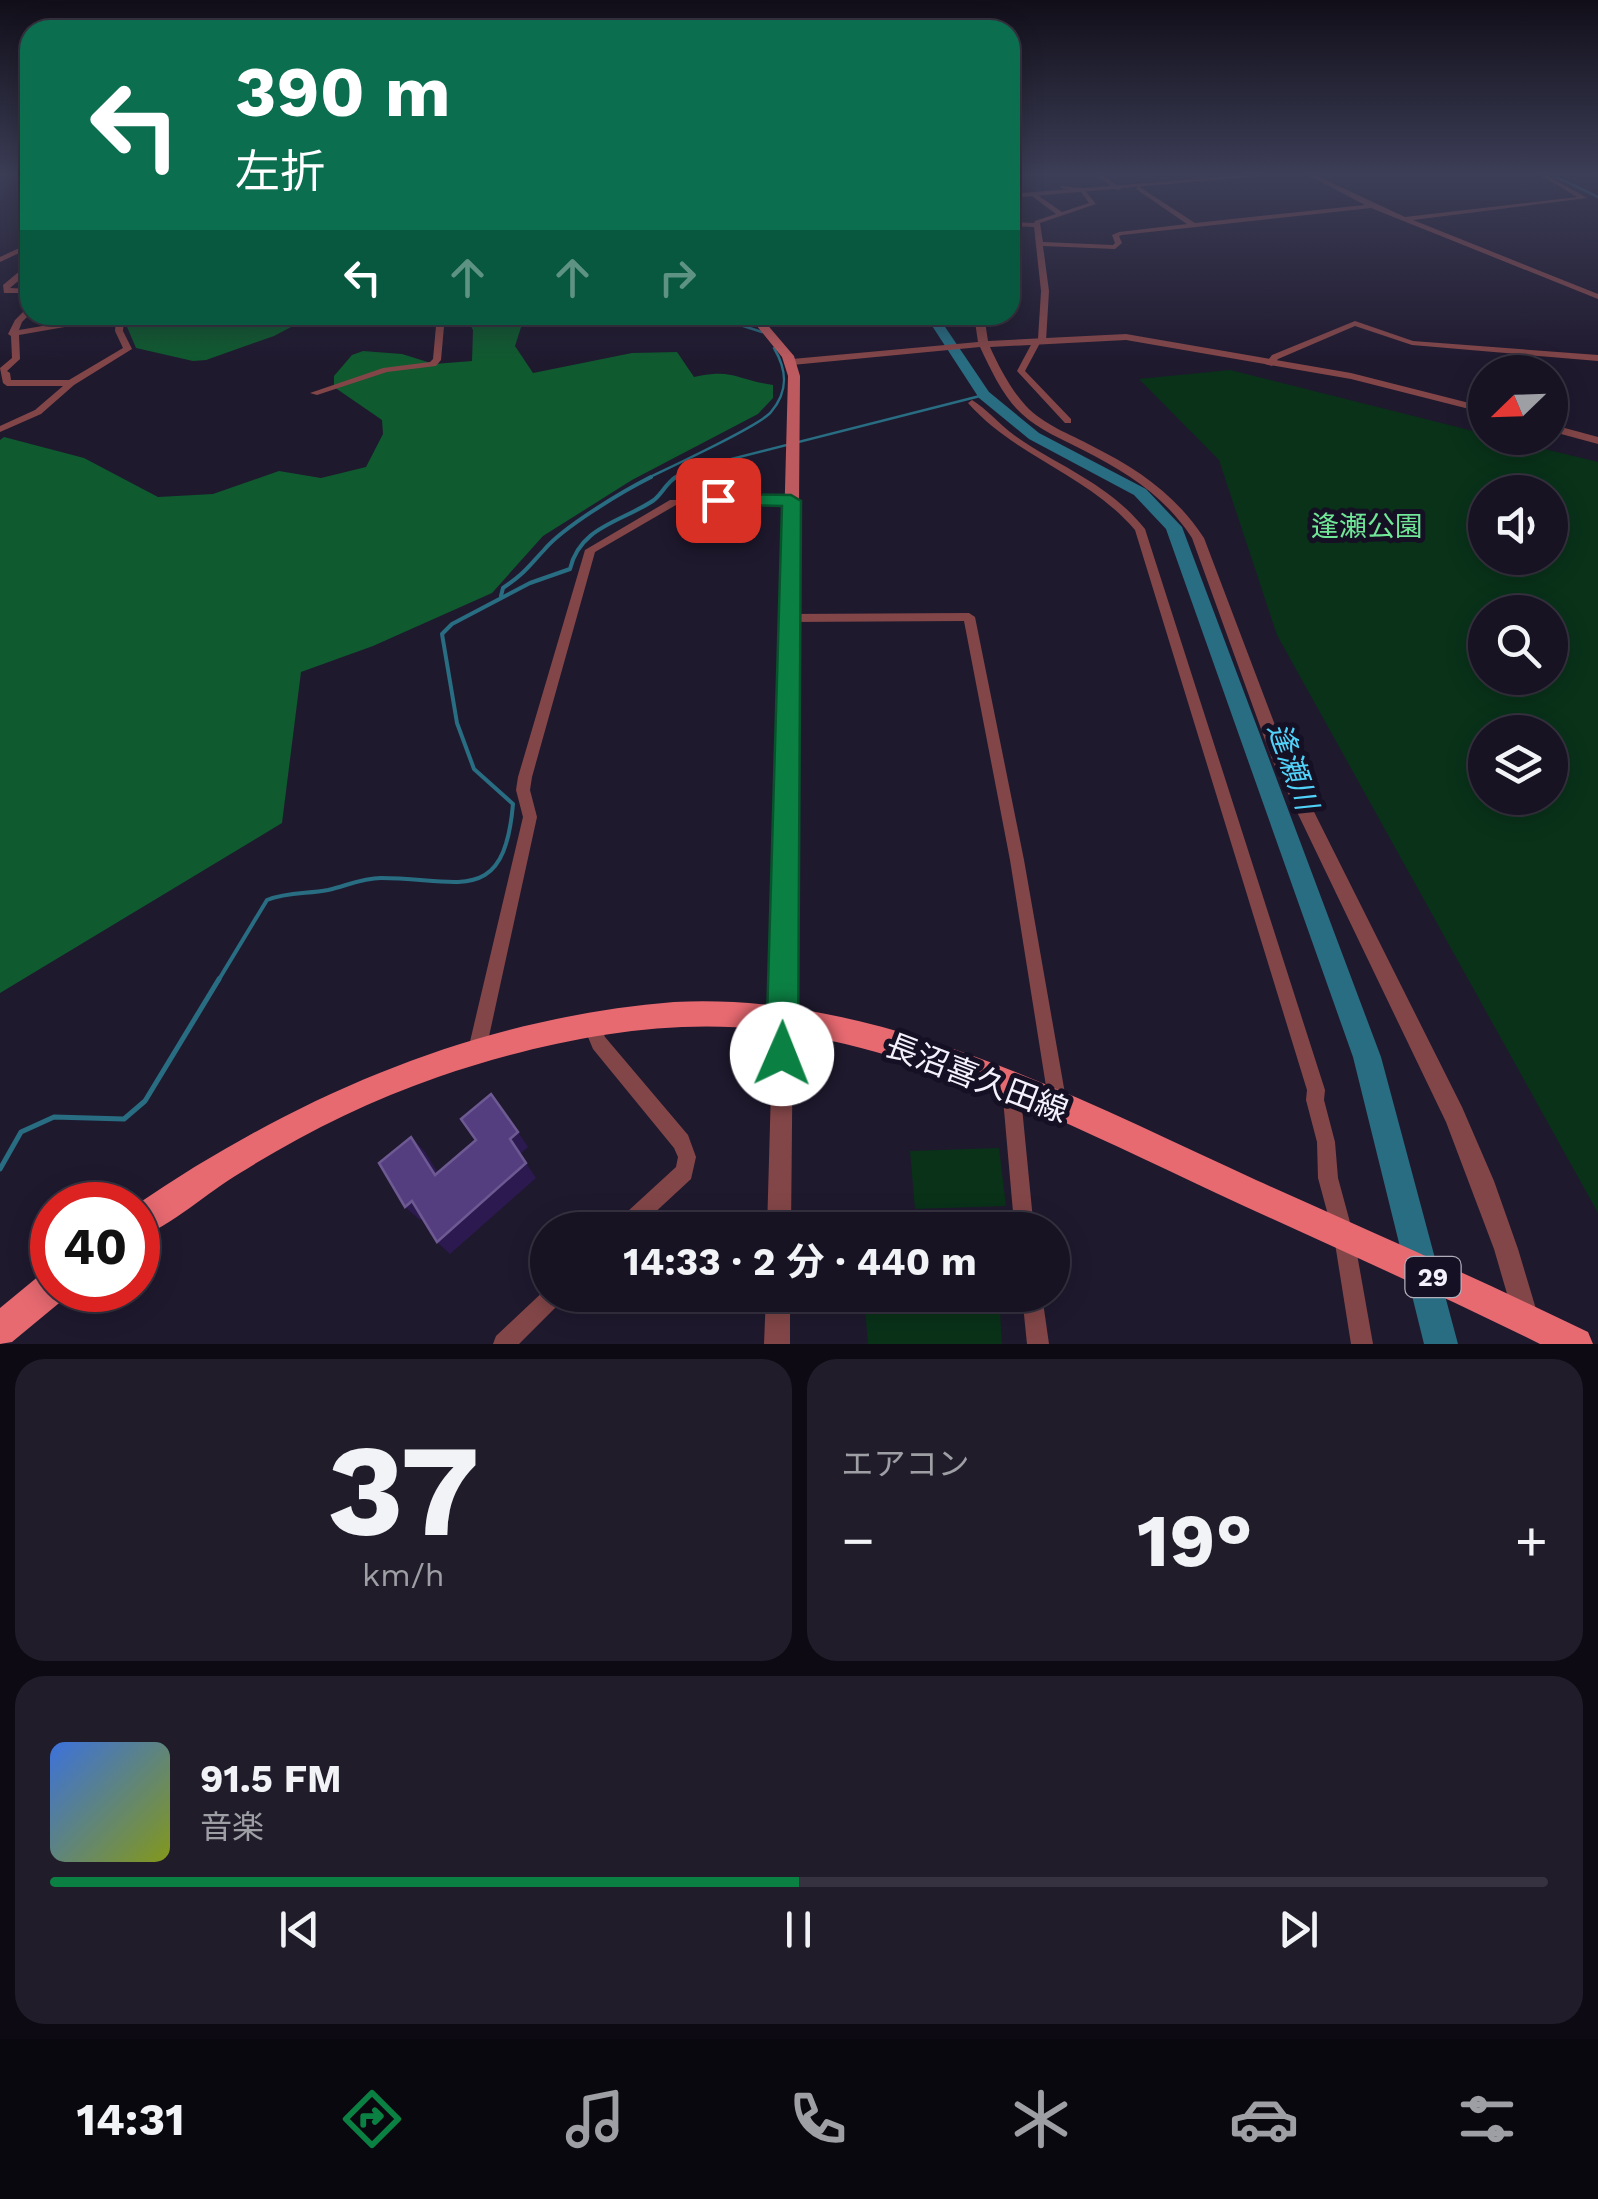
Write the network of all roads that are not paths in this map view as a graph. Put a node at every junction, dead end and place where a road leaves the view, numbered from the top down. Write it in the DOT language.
graph roads {
  1 [pos="1039,238"];
  2 [pos="1116,238"];
  3 [pos="1449,238"];
  4 [pos="1041,244"];
  5 [pos="20,274"];
  6 [pos="20,291"];
  7 [pos="1598,297"];
  8 [pos="20,318"];
  9 [pos="63,325"];
  10 [pos="119,325"];
  11 [pos="440,325"];
  12 [pos="761,325"];
  13 [pos="979,325"];
  14 [pos="12,334"];
  15 [pos="1039,341"];
  16 [pos="980,345"];
  17 [pos="1598,358"];
  18 [pos="792,362"];
  19 [pos="1269,364"];
  20 [pos="0,373"];
  21 [pos="72,383"];
  22 [pos="314,393"];
  23 [pos="972,403"];
  24 [pos="1468,406"];
  25 [pos="1068,421"];
  26 [pos="0,429"];
  27 [pos="1568,432"];
  28 [pos="1598,441"];
  29 [pos="791,501"];
  30 [pos="789,618"];
  31 [pos="782,1019"];
  32 [pos="592,1025"];
  33 [pos="477,1050"];
  34 [pos="1011,1084"];
  35 [pos="1059,1108"];
  36 [pos="160,1208"];
  37 [pos="641,1212"];
  38 [pos="779,1212"];
  39 [pos="1023,1212"];
  40 [pos="1352,1240"];
  41 [pos="30,1305"];
  42 [pos="537,1312"];
  43 [pos="778,1312"];
  44 [pos="1034,1312"];
  45 [pos="1517,1315"];
  46 [pos="0,1330"];
  47 [pos="504,1344"];
  48 [pos="777,1344"];
  49 [pos="1038,1344"];
  50 [pos="1362,1344"];
  51 [pos="1576,1344"];
  1 -- 4 [label="street"];
  2 -- 4 [label="street"];
  3 -- 7 [label="street"];
  4 -- 15 [label="street"];
  5 -- 6 [label="street"];
  8 -- 14 [label="street"];
  9 -- 14 [label="street"];
  10 -- 21 [label="street"];
  11 -- 22 [label="street"];
  12 -- 18 [label="main road"];
  13 -- 16 [label="street"];
  14 -- 20 [label="street"];
  15 -- 16 [label="street"];
  15 -- 19 [label="street"];
  15 -- 25 [label="street"];
  16 -- 18 [label="street"];
  16 -- 45 [label="street"];
  17 -- 19 [label="street"];
  18 -- 29 [label="main road"];
  19 -- 24 [label="street"];
  20 -- 21 [label="street"];
  21 -- 26 [label="street"];
  23 -- 40 [label="street"];
  27 -- 28 [label="street"];
  29 -- 30 [label="main road"];
  29 -- 33 [label="street"];
  30 -- 31 [label="main road"];
  30 -- 35 [label="street"];
  31 -- 32 [label="main road, 長沼喜久田線 / 29"];
  31 -- 34 [label="main road, 長沼喜久田線 / 29"];
  31 -- 38 [label="street"];
  32 -- 33 [label="main road, 長沼喜久田線 / 29"];
  32 -- 37 [label="street"];
  33 -- 36 [label="main road, 長沼喜久田線 / 29"];
  34 -- 35 [label="main road, 長沼喜久田線 / 29"];
  34 -- 39 [label="street"];
  35 -- 40 [label="main road, 長沼喜久田線 / 29"];
  40 -- 45 [label="main road, 長沼喜久田線 / 29"];
  40 -- 50 [label="street"];
  41 -- 46 [label="main road"];
  42 -- 47 [label="street"];
  43 -- 48 [label="street"];
  44 -- 49 [label="street"];
  45 -- 51 [label="main road, 長沼喜久田線 / 29"];
}
